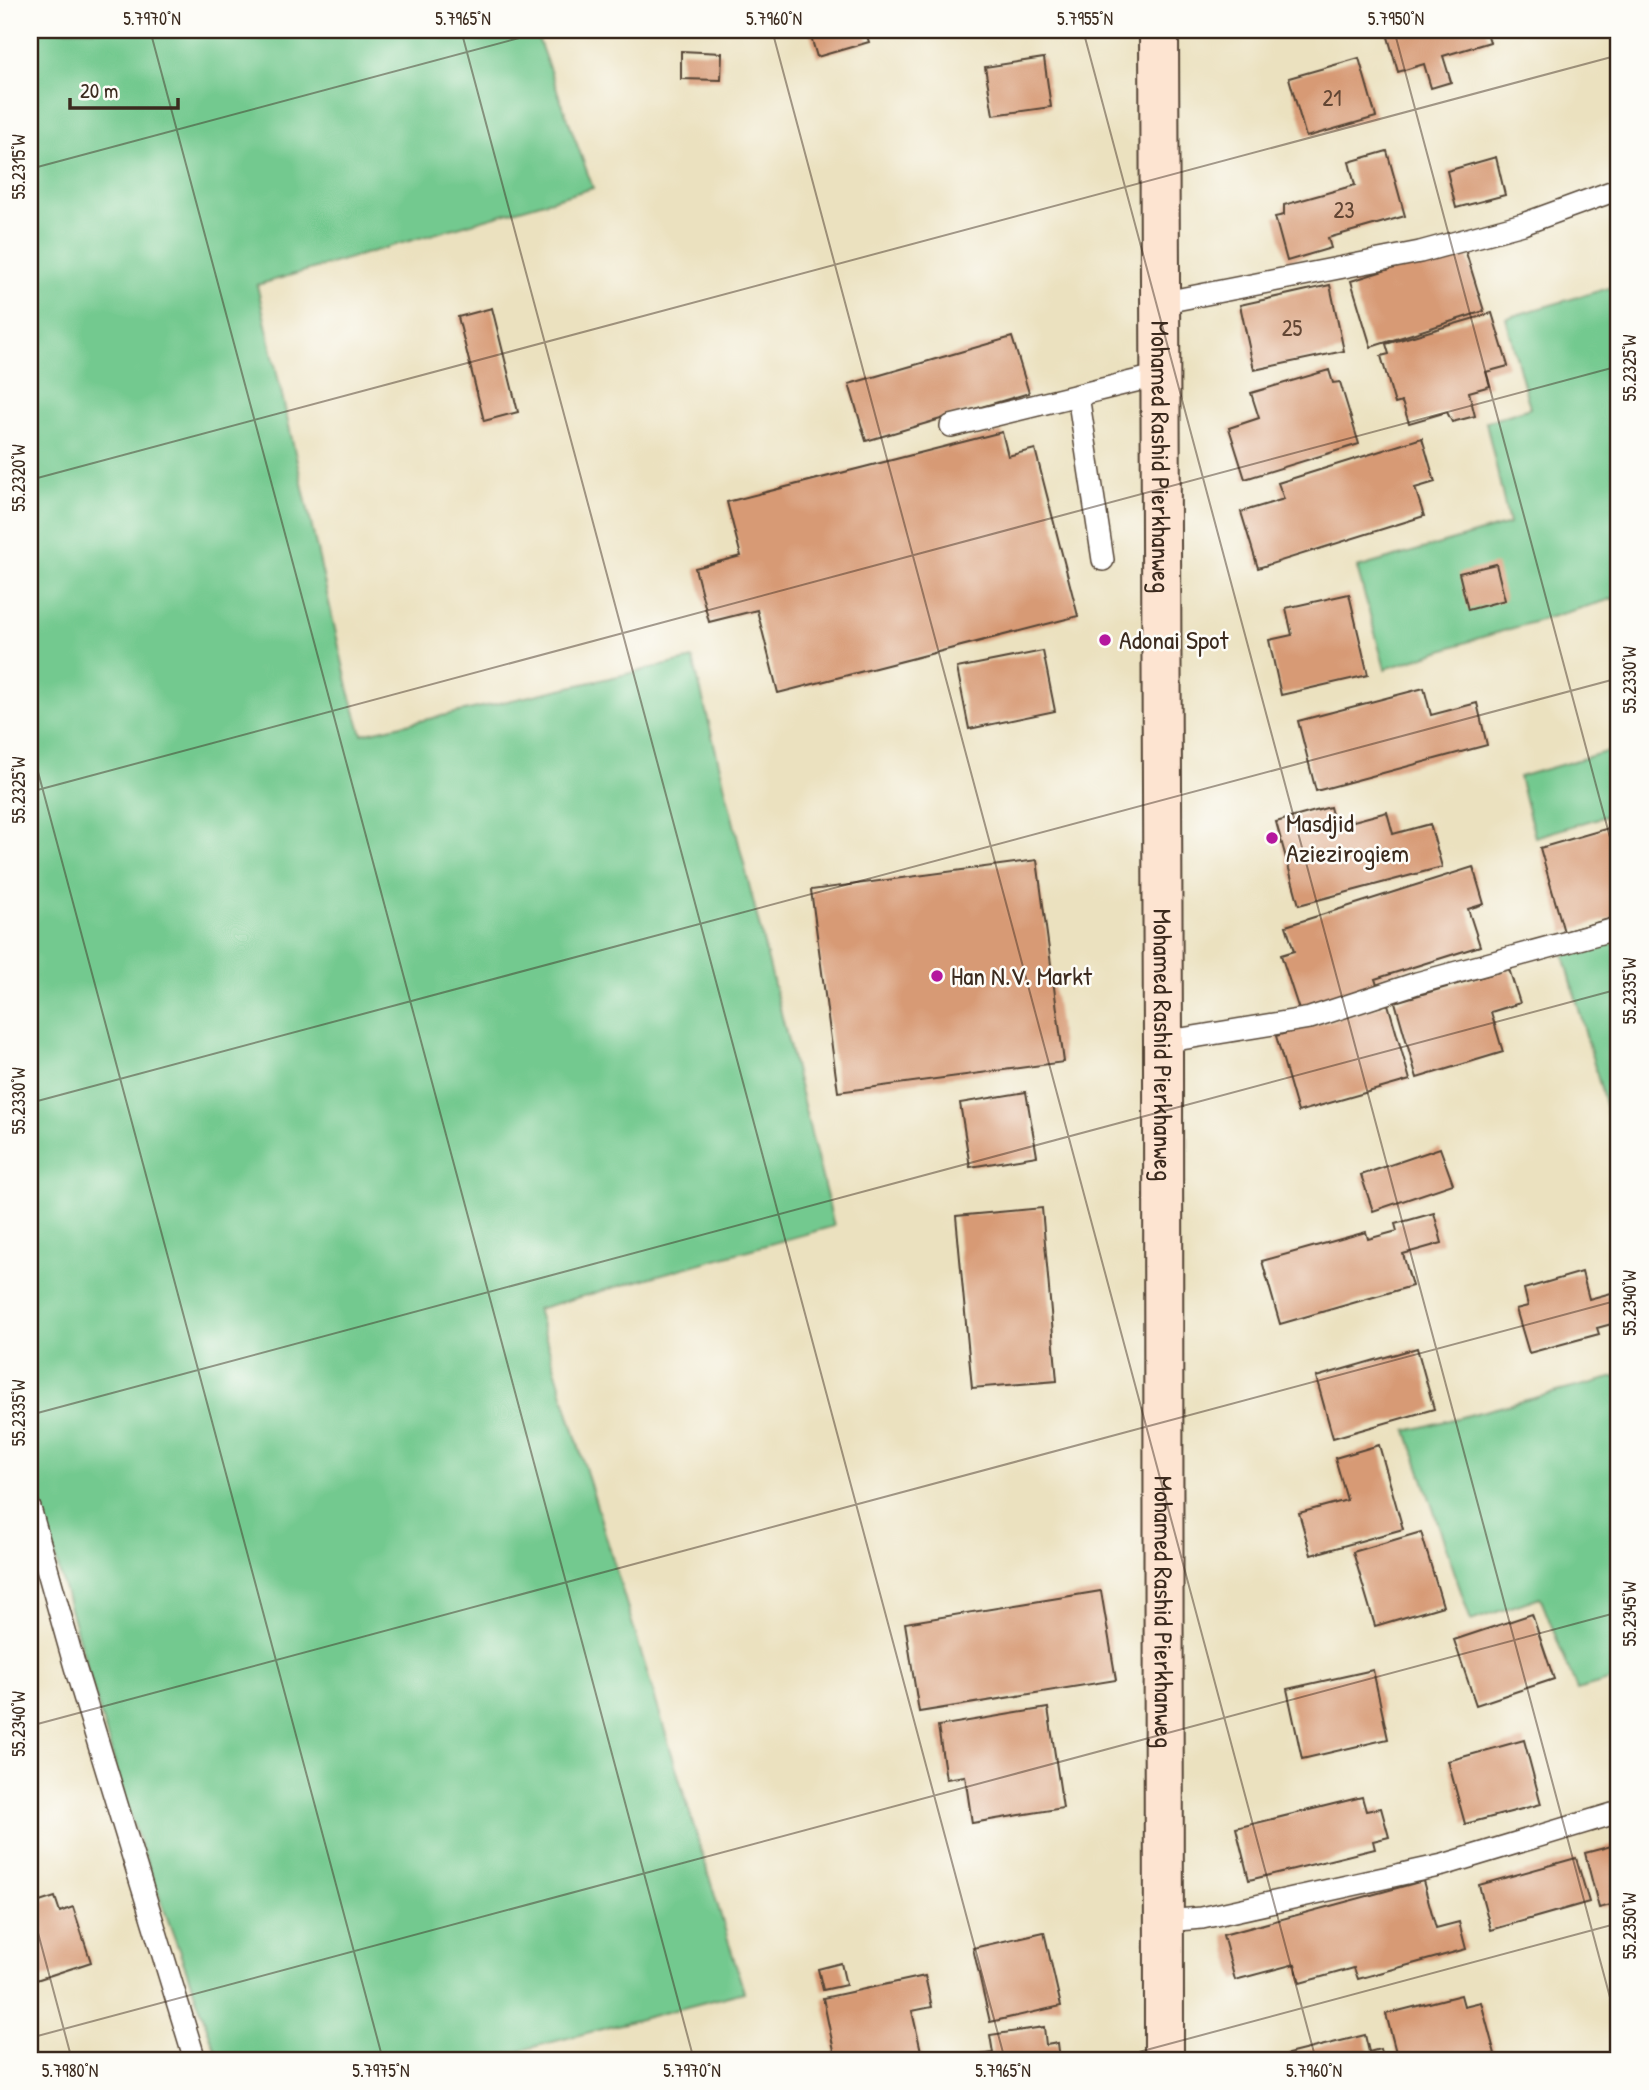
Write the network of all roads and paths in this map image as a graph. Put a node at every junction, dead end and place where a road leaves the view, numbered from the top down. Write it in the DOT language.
graph roads {
  1 [pos="1159,30"];
  2 [pos="1619,189"];
  3 [pos="1160,303"];
  4 [pos="1160,375"];
  5 [pos="1078,395"];
  6 [pos="951,426"];
  7 [pos="1103,560"];
  8 [pos="1619,928"];
  9 [pos="1163,1042"];
  10 [pos="30,1508"];
  11 [pos="1619,1812"];
  12 [pos="1164,1922"];
  13 [pos="195,2060"];
  14 [pos="1164,2060"];
  1 -- 3 [label="street, Mohamed Rashid Pierkhanweg"];
  2 -- 3 [label="lane"];
  3 -- 4 [label="street, Mohamed Rashid Pierkhanweg"];
  4 -- 5 [label="lane"];
  4 -- 9 [label="street, Mohamed Rashid Pierkhanweg"];
  5 -- 6 [label="lane"];
  5 -- 7 [label="lane"];
  8 -- 9 [label="lane"];
  9 -- 12 [label="street, Mohamed Rashid Pierkhanweg"];
  10 -- 13 [label="lane"];
  11 -- 12 [label="lane"];
  12 -- 14 [label="street, Mohamed Rashid Pierkhanweg"];
}
